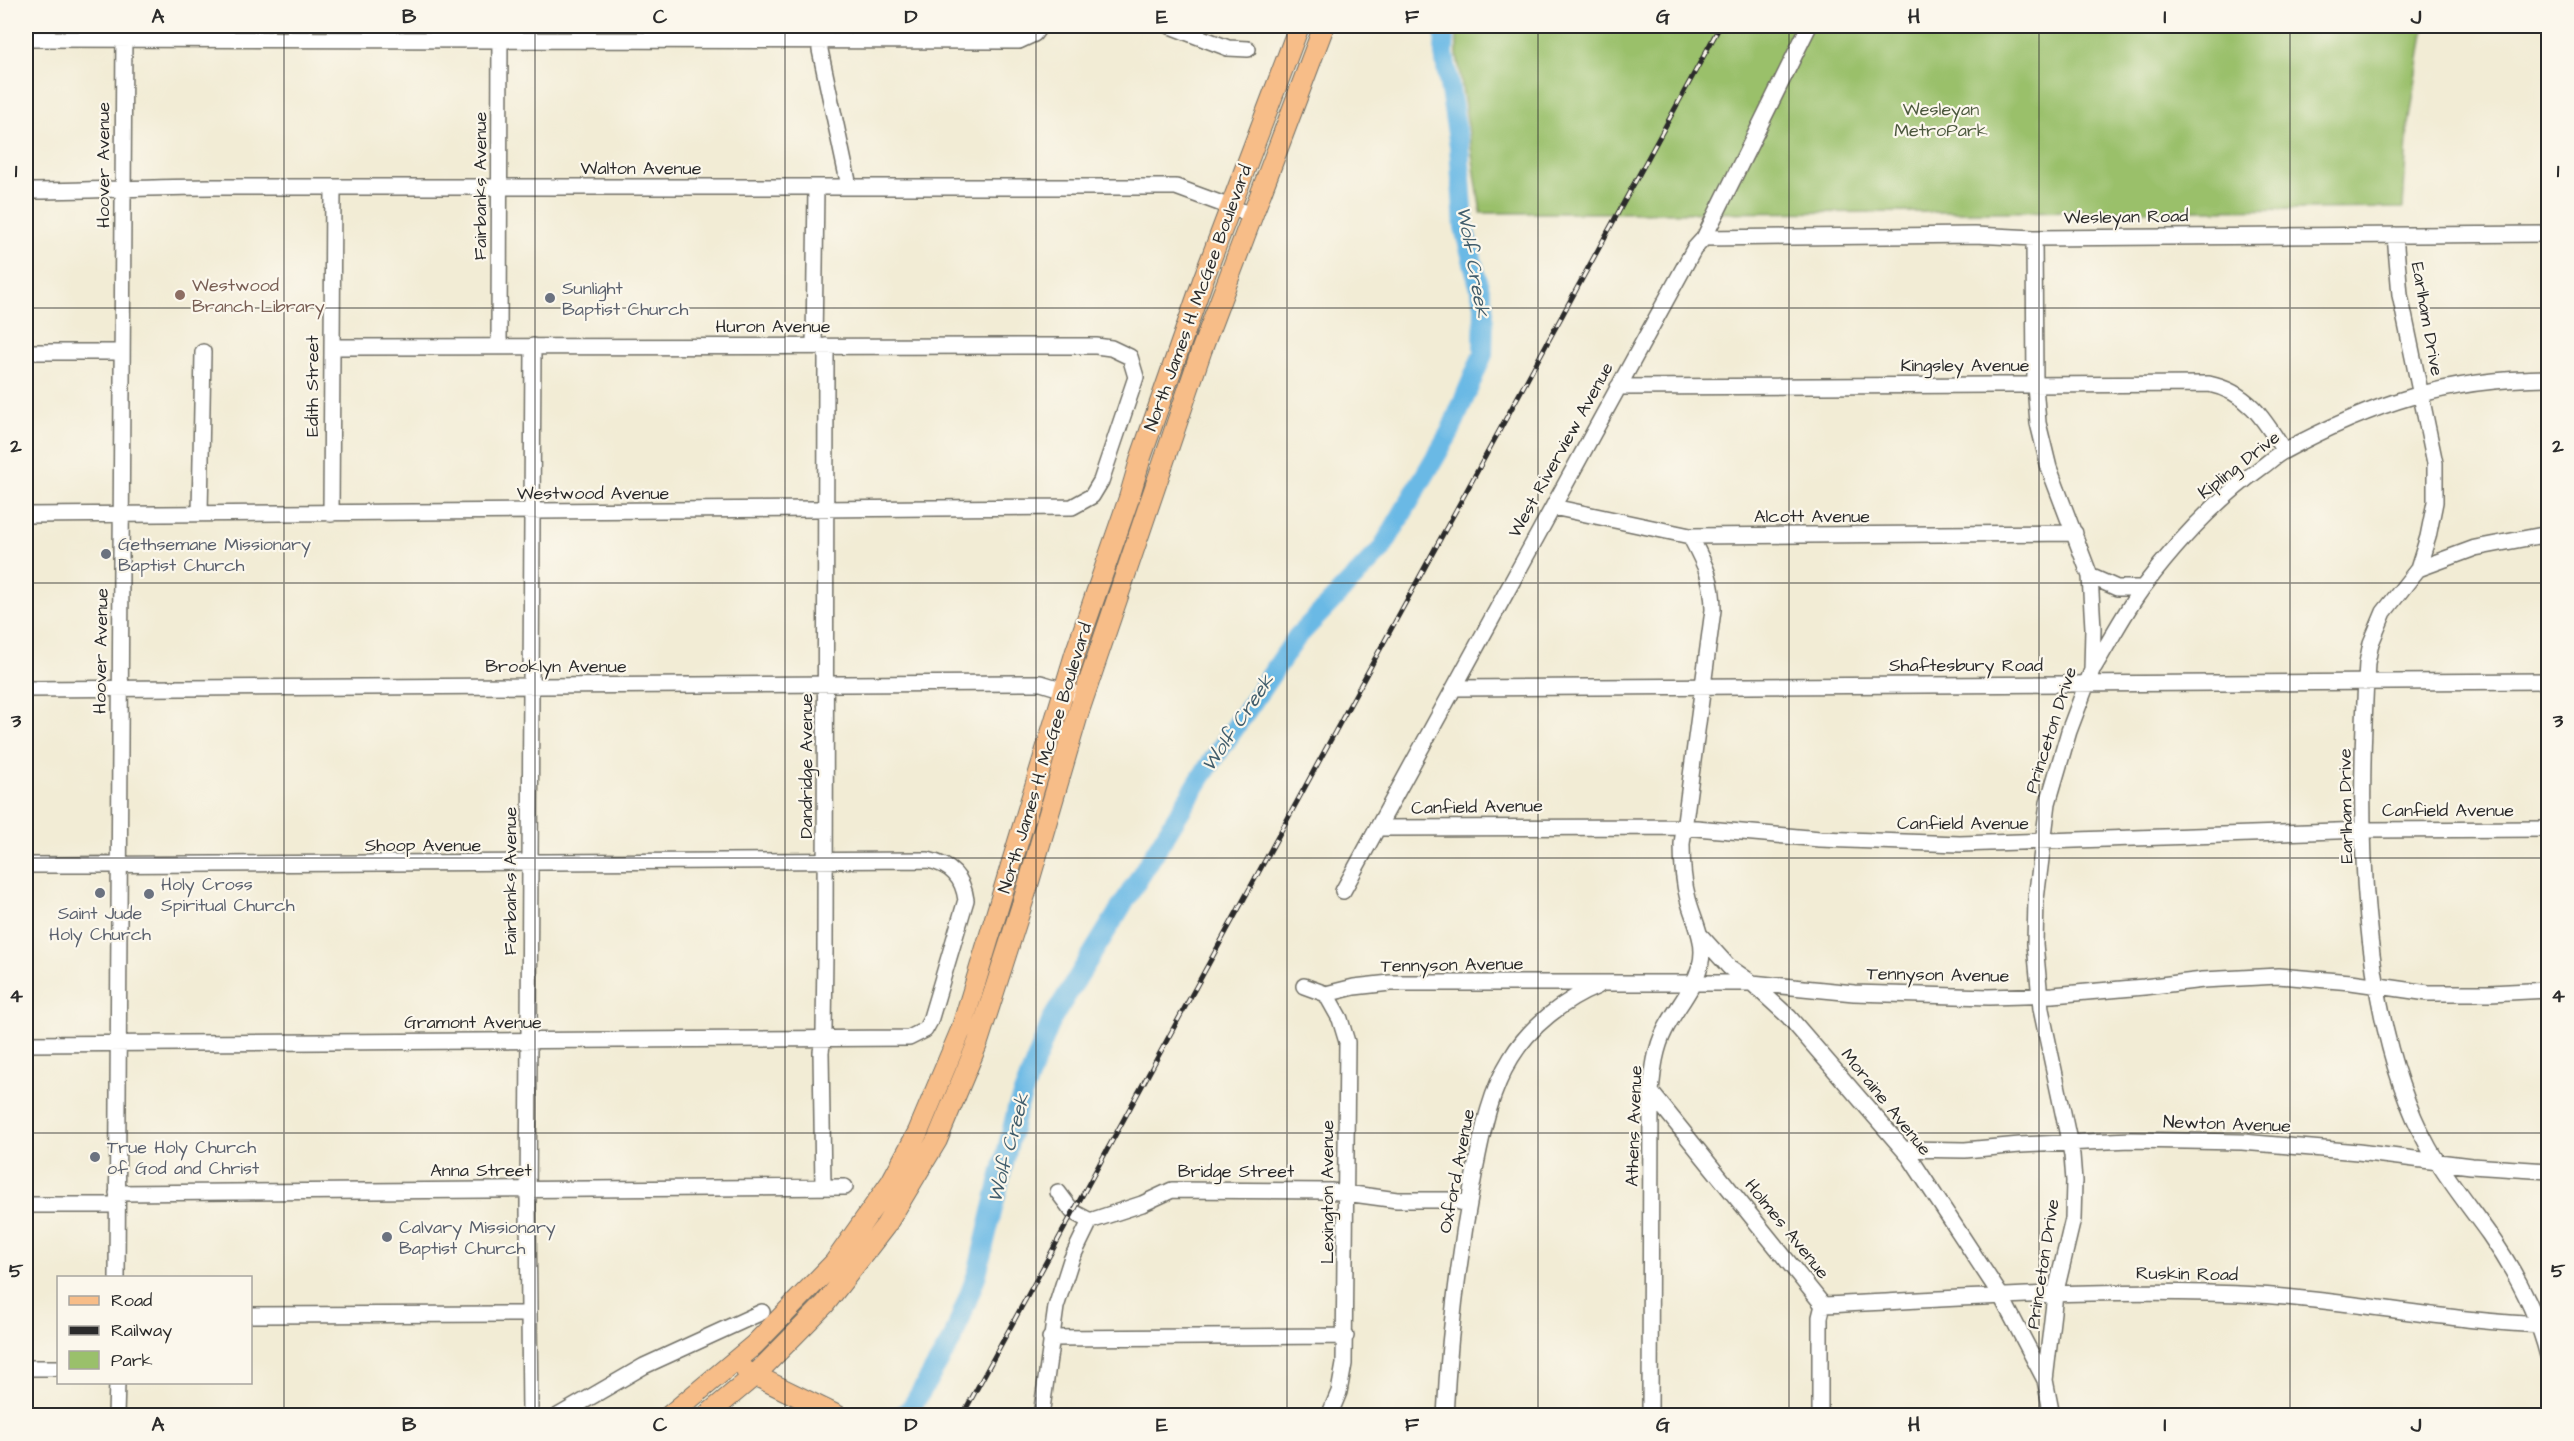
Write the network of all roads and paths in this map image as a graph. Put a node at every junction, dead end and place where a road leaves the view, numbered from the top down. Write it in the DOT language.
graph roads {
  1 [pos="1040,26"];
  2 [pos="1170,26"];
  3 [pos="1299,26"];
  4 [pos="1324,26"];
  5 [pos="1809,26"];
  6 [pos="124,32"];
  7 [pos="820,32"];
  8 [pos="500,33"];
  9 [pos="26,39"];
  10 [pos="1248,49"];
  11 [pos="849,186"];
  12 [pos="333,187"];
  13 [pos="500,187"];
  14 [pos="816,187"];
  15 [pos="122,189"];
  16 [pos="26,191"];
  17 [pos="1231,207"];
  18 [pos="1252,215"];
  19 [pos="2548,234"];
  20 [pos="2395,235"];
  21 [pos="1704,238"];
  22 [pos="2034,238"];
  23 [pos="332,346"];
  24 [pos="499,346"];
  25 [pos="533,346"];
  26 [pos="820,346"];
  27 [pos="26,352"];
  28 [pos="122,352"];
  29 [pos="203,352"];
  30 [pos="2548,378"];
  31 [pos="2035,385"];
  32 [pos="1618,387"];
  33 [pos="2420,394"];
  34 [pos="1117,435"];
  35 [pos="2284,451"];
  36 [pos="1553,507"];
  37 [pos="826,510"];
  38 [pos="200,513"];
  39 [pos="532,513"];
  40 [pos="331,514"];
  41 [pos="26,515"];
  42 [pos="121,515"];
  43 [pos="2075,533"];
  44 [pos="2548,534"];
  45 [pos="1690,536"];
  46 [pos="2418,569"];
  47 [pos="2090,576"];
  48 [pos="2142,588"];
  49 [pos="2090,677"];
  50 [pos="2548,681"];
  51 [pos="2366,682"];
  52 [pos="825,684"];
  53 [pos="531,686"];
  54 [pos="1703,686"];
  55 [pos="1455,688"];
  56 [pos="26,689"];
  57 [pos="120,689"];
  58 [pos="1065,690"];
  59 [pos="1084,696"];
  60 [pos="1685,827"];
  61 [pos="1377,828"];
  62 [pos="2548,829"];
  63 [pos="2364,830"];
  64 [pos="2042,842"];
  65 [pos="825,861"];
  66 [pos="530,864"];
  67 [pos="26,865"];
  68 [pos="119,866"];
  69 [pos="1343,891"];
  70 [pos="1701,936"];
  71 [pos="1603,983"];
  72 [pos="1752,983"];
  73 [pos="1692,984"];
  74 [pos="1304,986"];
  75 [pos="2378,986"];
  76 [pos="2548,990"];
  77 [pos="1326,994"];
  78 [pos="2040,995"];
  79 [pos="920,1034"];
  80 [pos="823,1039"];
  81 [pos="529,1041"];
  82 [pos="26,1044"];
  83 [pos="118,1044"];
  84 [pos="1651,1092"];
  85 [pos="2069,1142"];
  86 [pos="1903,1149"];
  87 [pos="2439,1162"];
  88 [pos="2548,1171"];
  89 [pos="823,1187"];
  90 [pos="845,1187"];
  91 [pos="529,1190"];
  92 [pos="1058,1192"];
  93 [pos="1346,1193"];
  94 [pos="117,1199"];
  95 [pos="1468,1204"];
  96 [pos="26,1205"];
  97 [pos="1090,1221"];
  98 [pos="117,1276"];
  99 [pos="2055,1295"];
  100 [pos="2001,1296"];
  101 [pos="1824,1305"];
  102 [pos="762,1312"];
  103 [pos="528,1314"];
  104 [pos="252,1316"];
  105 [pos="2543,1325"];
  106 [pos="1346,1336"];
  107 [pos="1050,1338"];
  108 [pos="2548,1356"];
  109 [pos="732,1364"];
  110 [pos="26,1368"];
  111 [pos="57,1368"];
  112 [pos="754,1376"];
  113 [pos="2045,1380"];
  114 [pos="117,1384"];
  115 [pos="117,1416"];
  116 [pos="530,1416"];
  117 [pos="558,1416"];
  118 [pos="669,1416"];
  119 [pos="706,1416"];
  120 [pos="838,1416"];
  121 [pos="1041,1416"];
  122 [pos="1329,1416"];
  123 [pos="1445,1416"];
  124 [pos="1650,1416"];
  125 [pos="1820,1416"];
  126 [pos="2052,1416"];
  1 -- 7 [label="street"];
  2 -- 10 [label="street"];
  3 -- 17 [label="main road, North James H. McGee Boulevard"];
  4 -- 18 [label="main road, North James H. McGee Boulevard"];
  5 -- 21 [label="street, West Riverview Avenue"];
  6 -- 8 [label="street"];
  6 -- 9 [label="street"];
  6 -- 15 [label="street, Hoover Avenue"];
  7 -- 8 [label="street"];
  7 -- 11 [label="street"];
  8 -- 13 [label="street, Fairbanks Avenue"];
  11 -- 14 [label="street, Walton Avenue"];
  11 -- 17 [label="street, Walton Avenue"];
  12 -- 13 [label="street, Walton Avenue"];
  12 -- 15 [label="street, Walton Avenue"];
  12 -- 23 [label="street, Edith Street"];
  13 -- 14 [label="street, Walton Avenue"];
  13 -- 24 [label="street, Fairbanks Avenue"];
  14 -- 26 [label="street, Dandridge Avenue"];
  15 -- 16 [label="street, Walton Avenue"];
  15 -- 28 [label="street, Hoover Avenue"];
  17 -- 18 [label="street, Walton Avenue"];
  17 -- 58 [label="main road, North James H. McGee Boulevard"];
  18 -- 59 [label="main road, North James H. McGee Boulevard"];
  19 -- 20 [label="street, Wesleyan Road"];
  20 -- 22 [label="street, Wesleyan Road"];
  20 -- 33 [label="street, Earlham Drive"];
  21 -- 22 [label="street, Wesleyan Road"];
  21 -- 32 [label="street, West Riverview Avenue"];
  22 -- 31 [label="street, Princeton Drive"];
  23 -- 24 [label="street, Huron Avenue"];
  23 -- 40 [label="street, Edith Street"];
  24 -- 25 [label="street, Huron Avenue"];
  25 -- 26 [label="street, Huron Avenue"];
  25 -- 39 [label="street, Fairbanks Avenue"];
  26 -- 34 [label="street, Huron Avenue"];
  26 -- 37 [label="street, Dandridge Avenue"];
  27 -- 28 [label="street"];
  28 -- 42 [label="street, Hoover Avenue"];
  29 -- 38 [label="street"];
  30 -- 33 [label="street, Kipling Drive"];
  31 -- 32 [label="street, Kingsley Avenue"];
  31 -- 35 [label="street, Kingsley Avenue"];
  31 -- 43 [label="street, Princeton Drive"];
  32 -- 36 [label="street, West Riverview Avenue"];
  33 -- 35 [label="street, Kipling Drive"];
  33 -- 46 [label="street, Earlham Drive"];
  34 -- 37 [label="street, Westwood Avenue"];
  35 -- 48 [label="street, Kipling Drive"];
  36 -- 45 [label="street, Alcott Avenue"];
  36 -- 55 [label="street, West Riverview Avenue"];
  37 -- 39 [label="street, Westwood Avenue"];
  37 -- 52 [label="street, Dandridge Avenue"];
  38 -- 40 [label="street, Westwood Avenue"];
  38 -- 42 [label="street, Westwood Avenue"];
  39 -- 40 [label="street, Westwood Avenue"];
  39 -- 53 [label="street, Fairbanks Avenue"];
  41 -- 42 [label="street, Westwood Avenue"];
  42 -- 57 [label="street, Hoover Avenue"];
  43 -- 45 [label="street, Alcott Avenue"];
  43 -- 47 [label="street, Princeton Drive"];
  44 -- 46 [label="street"];
  45 -- 54 [label="street, Athens Avenue"];
  46 -- 51 [label="street, Earlham Drive"];
  47 -- 48 [label="street"];
  47 -- 49 [label="street, Princeton Drive"];
  48 -- 49 [label="street, Kipling Drive"];
  49 -- 51 [label="street, Shaftesbury Road"];
  49 -- 54 [label="street, Shaftesbury Road"];
  49 -- 64 [label="street, Princeton Drive"];
  50 -- 51 [label="street, Shaftesbury Road"];
  51 -- 63 [label="street, Earlham Drive"];
  52 -- 53 [label="street, Brooklyn Avenue"];
  52 -- 58 [label="street, Brooklyn Avenue"];
  52 -- 65 [label="street, Dandridge Avenue"];
  53 -- 57 [label="street, Brooklyn Avenue"];
  53 -- 66 [label="street, Fairbanks Avenue"];
  54 -- 55 [label="street, Shaftesbury Road"];
  54 -- 60 [label="street, Athens Avenue"];
  55 -- 61 [label="street, West Riverview Avenue"];
  56 -- 57 [label="street, Brooklyn Avenue"];
  57 -- 68 [label="street, Hoover Avenue"];
  58 -- 59 [label="street, Brooklyn Avenue"];
  58 -- 109 [label="main road, North James H. McGee Boulevard"];
  59 -- 112 [label="main road, North James H. McGee Boulevard"];
  60 -- 61 [label="street, Canfield Avenue"];
  60 -- 64 [label="street, Canfield Avenue"];
  60 -- 70 [label="street, Athens Avenue"];
  61 -- 69 [label="street, West Riverview Avenue"];
  62 -- 63 [label="street, Canfield Avenue"];
  63 -- 64 [label="street, Canfield Avenue"];
  63 -- 75 [label="street, Earlham Drive"];
  64 -- 78 [label="street, Princeton Drive"];
  65 -- 66 [label="street, Shoop Avenue"];
  65 -- 79 [label="street, Shoop Avenue"];
  65 -- 80 [label="street, Dandridge Avenue"];
  66 -- 68 [label="street, Shoop Avenue"];
  66 -- 81 [label="street, Fairbanks Avenue"];
  67 -- 68 [label="street, Shoop Avenue"];
  68 -- 83 [label="street, Hoover Avenue"];
  70 -- 72 [label="street, Moraine Avenue"];
  70 -- 73 [label="street, Athens Avenue"];
  71 -- 73 [label="street, Tennyson Avenue"];
  71 -- 77 [label="street, Tennyson Avenue"];
  71 -- 95 [label="street, Oxford Avenue"];
  72 -- 73 [label="street, Tennyson Avenue"];
  72 -- 78 [label="street, Tennyson Avenue"];
  72 -- 86 [label="street, Moraine Avenue"];
  73 -- 84 [label="street, Athens Avenue"];
  74 -- 77 [label="street"];
  75 -- 76 [label="street, Tennyson Avenue"];
  75 -- 78 [label="street, Tennyson Avenue"];
  75 -- 87 [label="street, Earlham Drive"];
  77 -- 93 [label="street, Lexington Avenue"];
  78 -- 85 [label="street, Princeton Drive"];
  79 -- 80 [label="street, Gramont Avenue"];
  80 -- 81 [label="street, Gramont Avenue"];
  80 -- 89 [label="street, Dandridge Avenue"];
  81 -- 83 [label="street, Gramont Avenue"];
  81 -- 91 [label="street, Fairbanks Avenue"];
  82 -- 83 [label="street, Gramont Avenue"];
  83 -- 94 [label="street, Hoover Avenue"];
  84 -- 101 [label="street, Holmes Avenue"];
  84 -- 124 [label="street, Athens Avenue"];
  85 -- 86 [label="street, Newton Avenue"];
  85 -- 87 [label="street, Newton Avenue"];
  85 -- 99 [label="street, Princeton Drive"];
  86 -- 100 [label="street, Moraine Avenue"];
  87 -- 88 [label="street, Newton Avenue"];
  87 -- 105 [label="street, Earlham Drive"];
  89 -- 90 [label="street, Anna Street"];
  89 -- 91 [label="street, Anna Street"];
  91 -- 94 [label="street, Anna Street"];
  91 -- 103 [label="street, Fairbanks Avenue"];
  92 -- 97 [label="street"];
  93 -- 95 [label="street, Bridge Street"];
  93 -- 97 [label="street, Bridge Street"];
  93 -- 106 [label="street, Lexington Avenue"];
  94 -- 96 [label="street, Anna Street"];
  94 -- 98 [label="street, Hoover Avenue"];
  95 -- 123 [label="street, Oxford Avenue"];
  97 -- 107 [label="street"];
  99 -- 100 [label="street, Ruskin Road"];
  99 -- 105 [label="street, Ruskin Road"];
  99 -- 113 [label="street, Princeton Drive"];
  100 -- 101 [label="street, Ruskin Road"];
  100 -- 113 [label="street, Moraine Avenue"];
  101 -- 125 [label="street, Holmes Avenue"];
  102 -- 117 [label="street"];
  103 -- 104 [label="street"];
  103 -- 116 [label="street, Fairbanks Avenue"];
  105 -- 108 [label="street, Earlham Drive"];
  106 -- 107 [label="street"];
  106 -- 122 [label="street, Lexington Avenue"];
  107 -- 121 [label="street"];
  109 -- 112 [label="main road"];
  109 -- 118 [label="main road, North James H. McGee Boulevard"];
  110 -- 111 [label="street"];
  112 -- 119 [label="main road, North James H. McGee Boulevard"];
  112 -- 120 [label="main road"];
  113 -- 126 [label="street, Princeton Drive"];
  114 -- 115 [label="street"];
}
